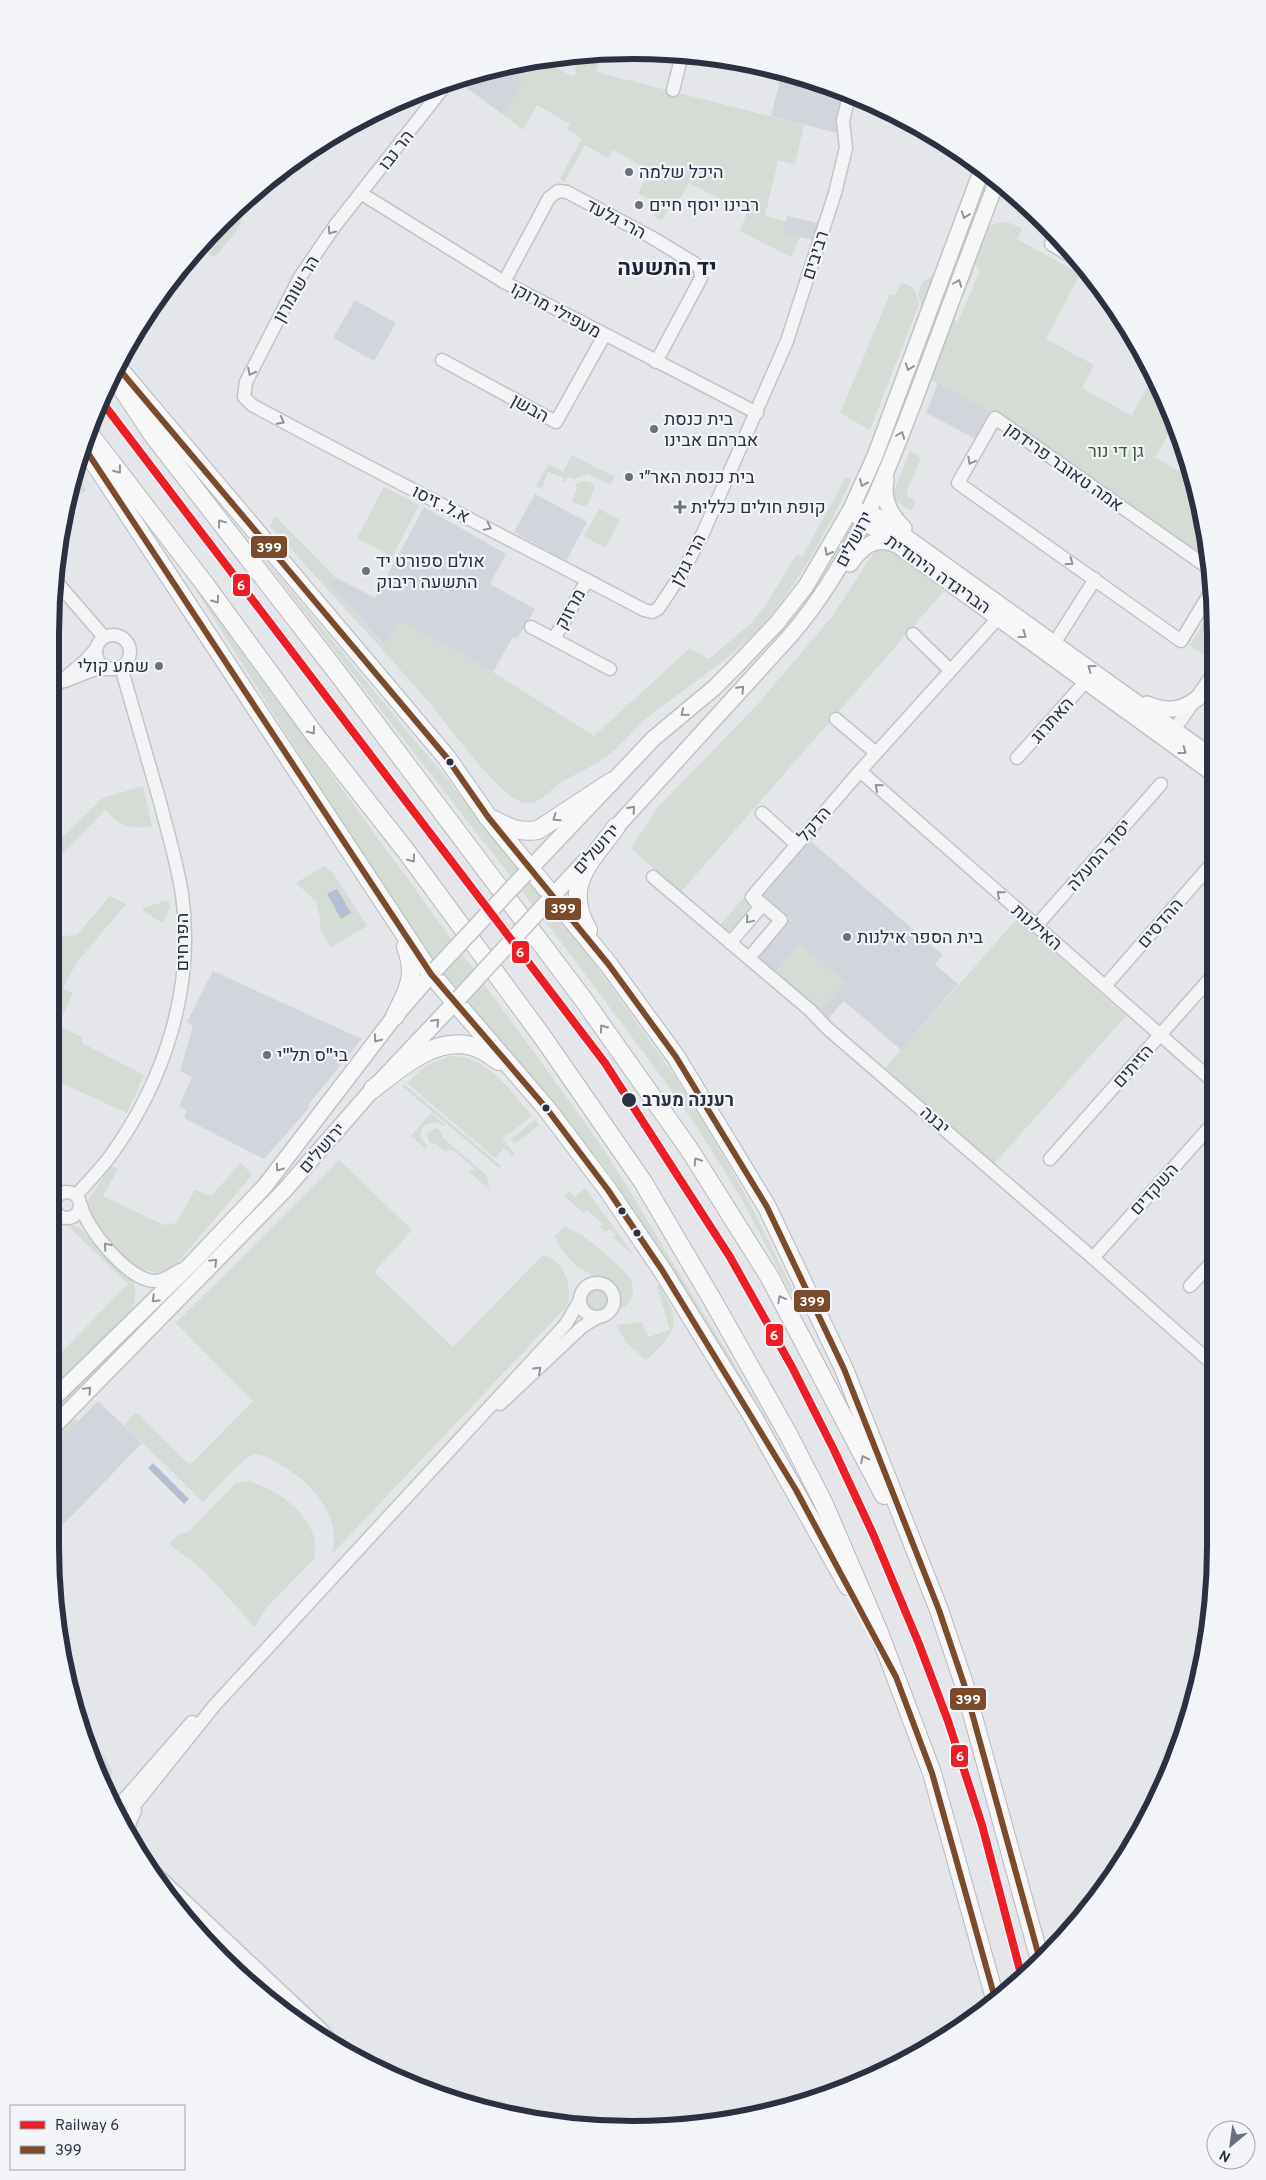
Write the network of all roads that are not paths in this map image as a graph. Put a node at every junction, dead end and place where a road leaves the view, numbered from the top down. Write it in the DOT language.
graph roads {
  1 [pos="680,61"];
  2 [pos="673,90"];
  3 [pos="441,91"];
  4 [pos="848,100"];
  5 [pos="980,175"];
  6 [pos="995,187"];
  7 [pos="362,194"];
  8 [pos="504,282"];
  9 [pos="604,336"];
  10 [pos="442,360"];
  11 [pos="656,362"];
  12 [pos="122,372"];
  13 [pos="117,382"];
  14 [pos="244,393"];
  15 [pos="756,413"];
  16 [pos="93,438"];
  17 [pos="88,453"];
  18 [pos="888,468"];
  19 [pos="851,509"];
  20 [pos="866,517"];
  21 [pos="898,545"];
  22 [pos="1203,564"];
  23 [pos="963,577"];
  24 [pos="1095,579"];
  25 [pos="586,580"];
  26 [pos="61,588"];
  27 [pos="1206,599"];
  28 [pos="644,610"];
  29 [pos="999,617"];
  30 [pos="531,627"];
  31 [pos="913,634"];
  32 [pos="554,639"];
  33 [pos="100,642"];
  34 [pos="1055,642"];
  35 [pos="777,650"];
  36 [pos="115,668"];
  37 [pos="610,669"];
  38 [pos="950,670"];
  39 [pos="1086,681"];
  40 [pos="59,682"];
  41 [pos="59,684"];
  42 [pos="1207,684"];
  43 [pos="1128,694"];
  44 [pos="1198,698"];
  45 [pos="836,719"];
  46 [pos="1171,734"];
  47 [pos="876,753"];
  48 [pos="1207,754"];
  49 [pos="1017,758"];
  50 [pos="1207,768"];
  51 [pos="860,771"];
  52 [pos="612,782"];
  53 [pos="1161,784"];
  54 [pos="762,813"];
  55 [pos="488,817"];
  56 [pos="616,827"];
  57 [pos="796,844"];
  58 [pos="1207,869"];
  59 [pos="528,871"];
  60 [pos="653,877"];
  61 [pos="752,897"];
  62 [pos="550,899"];
  63 [pos="394,919"];
  64 [pos="1036,926"];
  65 [pos="730,943"];
  66 [pos="749,958"];
  67 [pos="609,965"];
  68 [pos="433,972"];
  69 [pos="1207,982"];
  70 [pos="1105,986"];
  71 [pos="456,1000"];
  72 [pos="395,1016"];
  73 [pos="1160,1036"];
  74 [pos="515,1071"];
  75 [pos="1207,1076"];
  76 [pos="373,1089"];
  77 [pos="1207,1130"];
  78 [pos="1050,1158"];
  79 [pos="59,1193"];
  80 [pos="78,1200"];
  81 [pos="59,1217"];
  82 [pos="1093,1258"];
  83 [pos="191,1264"];
  84 [pos="1207,1268"];
  85 [pos="1190,1286"];
  86 [pos="580,1300"];
  87 [pos="598,1317"];
  88 [pos="1207,1359"];
  89 [pos="59,1393"];
  90 [pos="59,1421"];
  91 [pos="450,1450"];
  92 [pos="914,1547"];
  93 [pos="896,1677"];
  94 [pos="214,1706"];
  95 [pos="148,1770"];
  96 [pos="144,1794"];
  97 [pos="116,1796"];
  98 [pos="120,1804"];
  99 [pos="126,1816"];
  100 [pos="130,1823"];
  101 [pos="170,1887"];
  102 [pos="1038,1954"];
  103 [pos="994,1994"];
  104 [pos="316,2026"];
  1 -- 2 [label="street"];
  3 -- 7 [label="street, הר נבו"];
  4 -- 15 [label="street, רביבים"];
  5 -- 19 [label="main road, ירושלים, one-way"];
  18 -- 6 [label="main road, ירושלים, one-way"];
  7 -- 8 [label="street, מעפילי מרוקו"];
  7 -- 14 [label="street, הר שומרון, one-way"];
  8 -- 9 [label="street, מעפילי מרוקו"];
  8 -- 11 [label="street, הרי גלעד"];
  9 -- 10 [label="street, הבשן"];
  9 -- 11 [label="street, מעפילי מרוקו"];
  11 -- 15 [label="street, מעפילי מרוקו"];
  12 -- 55 [label="highway"];
  92 -- 13 [label="highway, one-way"];
  14 -- 25 [label="street, א.ל. זיסו, one-way"];
  15 -- 28 [label="street, הרי גולן"];
  16 -- 93 [label="highway, one-way"];
  17 -- 63 [label="highway"];
  18 -- 20 [label="main road, ירושלים"];
  18 -- 23 [label="main road"];
  19 -- 20 [label="main road, הבריגדה היהודית"];
  19 -- 52 [label="main road, ירושלים, one-way"];
  20 -- 21 [label="main road, הבריגדה היהודית"];
  20 -- 23 [label="main road, הבריגדה היהודית"];
  20 -- 35 [label="main road, ירושלים"];
  21 -- 29 [label="main road, הבריגדה היהודית"];
  21 -- 35 [label="main road"];
  22 -- 24 [label="street, אמה טאובר פרידמן, one-way"];
  23 -- 34 [label="main road, הבריגדה היהודית"];
  24 -- 27 [label="street, אמה טאובר פרידמן"];
  24 -- 34 [label="street"];
  25 -- 28 [label="street, א.ל. זיסו"];
  25 -- 32 [label="street, מרזוק"];
  26 -- 33 [label="street"];
  29 -- 38 [label="street, הדקל"];
  29 -- 39 [label="main road, הבריגדה היהודית, one-way"];
  30 -- 32 [label="street, מרזוק"];
  31 -- 38 [label="street"];
  32 -- 37 [label="street, מרזוק"];
  33 -- 36 [label="street"];
  33 -- 36 [label="street"];
  33 -- 40 [label="street"];
  43 -- 34 [label="main road, הבריגדה היהודית, one-way"];
  56 -- 35 [label="main road, ירושלים, one-way"];
  36 -- 41 [label="street"];
  36 -- 80 [label="street, הפרחים"];
  38 -- 47 [label="street, הדקל"];
  39 -- 46 [label="main road, הבריגדה היהודית"];
  39 -- 49 [label="street, האתרוג"];
  42 -- 44 [label="street"];
  43 -- 44 [label="main road"];
  43 -- 46 [label="main road, הבריגדה היהודית"];
  44 -- 46 [label="street"];
  45 -- 47 [label="street"];
  46 -- 48 [label="main road, הבריגדה היהודית"];
  46 -- 50 [label="main road, הבריגדה היהודית, one-way"];
  47 -- 51 [label="street, הדקל"];
  51 -- 57 [label="street, הדקל"];
  64 -- 51 [label="street, האילנות, one-way"];
  52 -- 55 [label="highway, one-way"];
  52 -- 59 [label="main road, ירושלים"];
  53 -- 64 [label="street, יסוד המעלה"];
  54 -- 57 [label="street"];
  55 -- 59 [label="highway"];
  56 -- 62 [label="main road, ירושלים"];
  56 -- 67 [label="highway"];
  57 -- 61 [label="street, הדקל"];
  58 -- 70 [label="street, ההדסים"];
  59 -- 62 [label="highway"];
  59 -- 68 [label="main road, ירושלים, bridge"];
  60 -- 65 [label="street, יבנה"];
  61 -- 65 [label="street, one-way"];
  61 -- 66 [label="street"];
  62 -- 67 [label="highway"];
  62 -- 71 [label="main road, ירושלים, bridge"];
  63 -- 68 [label="highway"];
  63 -- 72 [label="highway"];
  64 -- 70 [label="street, האילנות"];
  65 -- 66 [label="street, יבנה"];
  66 -- 82 [label="street, יבנה"];
  67 -- 92 [label="highway"];
  68 -- 71 [label="highway"];
  68 -- 72 [label="main road, ירושלים"];
  69 -- 73 [label="street, הזיתים"];
  70 -- 73 [label="street, האילנות"];
  71 -- 74 [label="highway"];
  76 -- 71 [label="main road, ירושלים, one-way"];
  72 -- 83 [label="main road, ירושלים, one-way"];
  73 -- 75 [label="street, האילנות"];
  73 -- 78 [label="street, הזיתים"];
  74 -- 76 [label="highway"];
  74 -- 93 [label="highway"];
  90 -- 76 [label="main road, ירושלים, one-way"];
  77 -- 82 [label="street, השקדים"];
  79 -- 80 [label="street"];
  80 -- 81 [label="street"];
  83 -- 80 [label="street, one-way"];
  82 -- 88 [label="street, יבנה"];
  83 -- 89 [label="main road, ירושלים, one-way"];
  84 -- 85 [label="street"];
  86 -- 87 [label="street"];
  86 -- 87 [label="street"];
  86 -- 91 [label="street"];
  91 -- 87 [label="street, one-way"];
  91 -- 94 [label="street"];
  92 -- 102 [label="highway"];
  93 -- 103 [label="highway"];
  94 -- 95 [label="street"];
  94 -- 96 [label="street"];
  95 -- 97 [label="street"];
  95 -- 98 [label="street"];
  96 -- 99 [label="street"];
  96 -- 100 [label="street"];
  101 -- 104 [label="street"];
}
